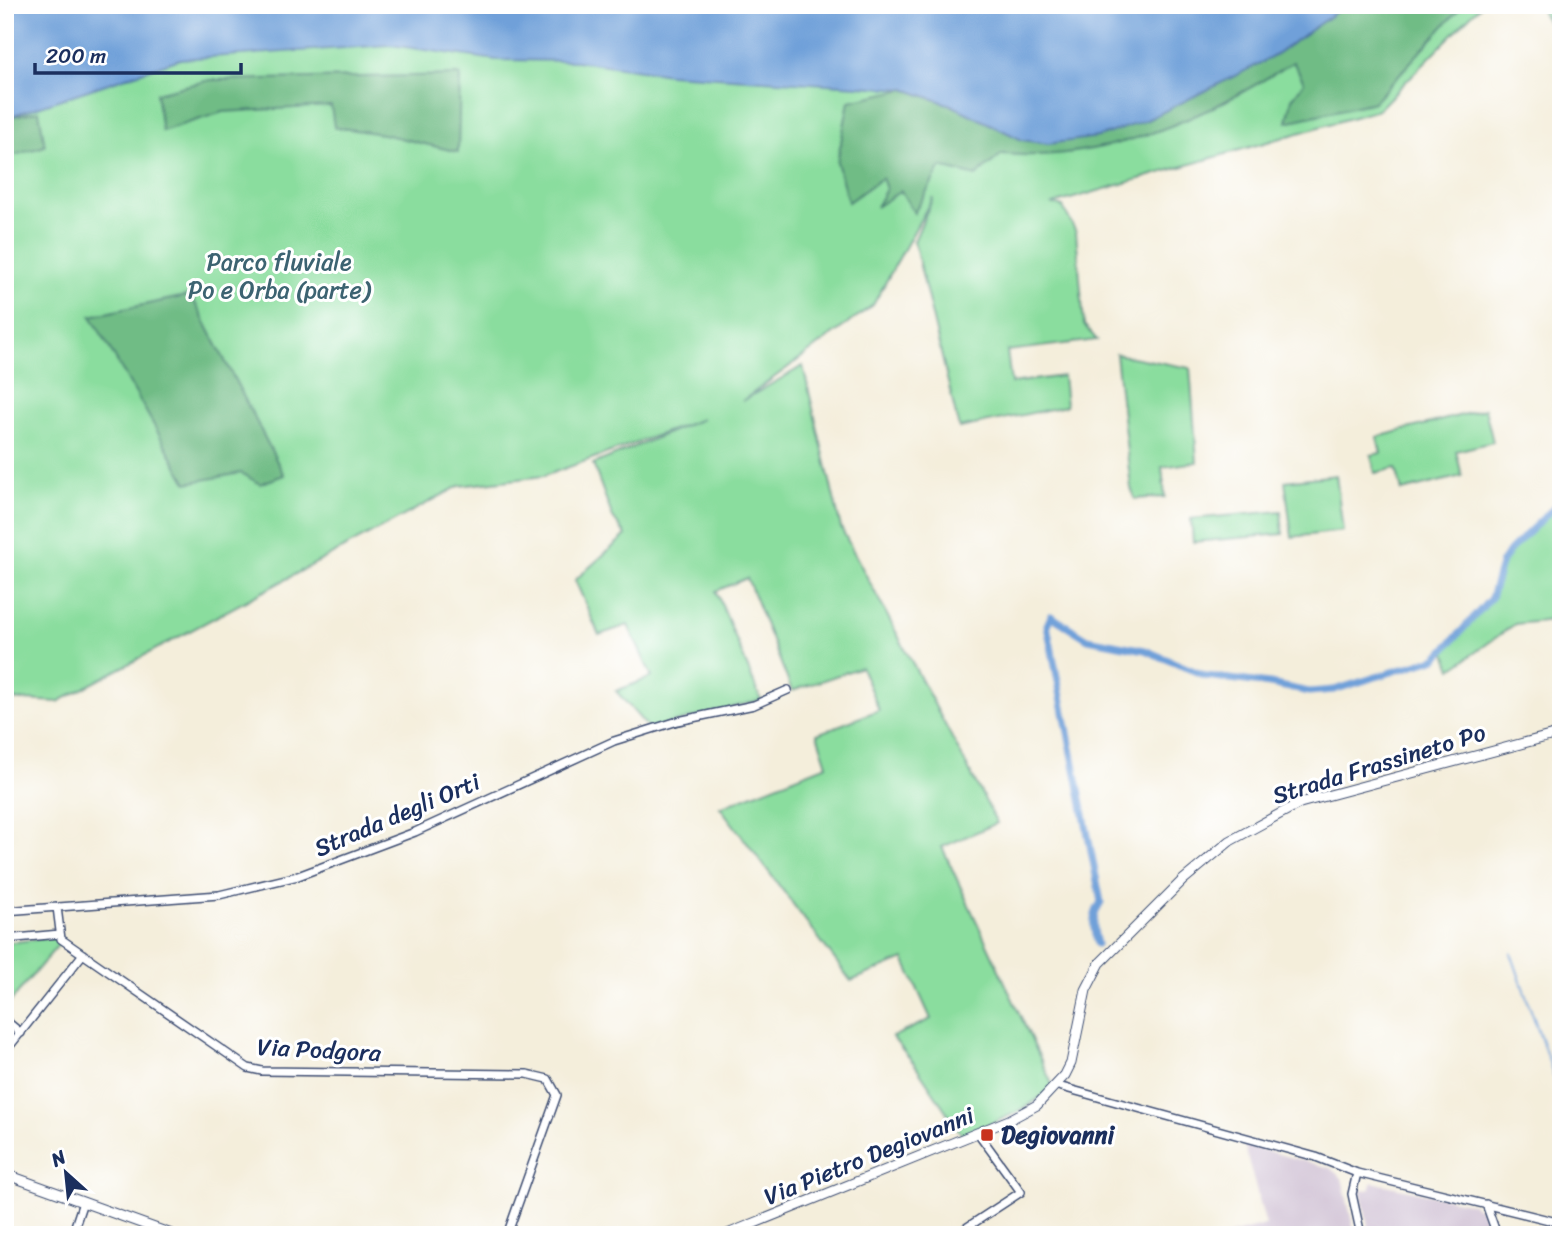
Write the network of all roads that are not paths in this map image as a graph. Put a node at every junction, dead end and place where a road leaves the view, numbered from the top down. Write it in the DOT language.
graph roads {
  1 [pos="788,690"];
  2 [pos="1561,733"];
  3 [pos="57,907"];
  4 [pos="5,911"];
  5 [pos="60,934"];
  6 [pos="5,939"];
  7 [pos="83,954"];
  8 [pos="5,1020"];
  9 [pos="21,1033"];
  10 [pos="5,1052"];
  11 [pos="1058,1086"];
  12 [pos="978,1133"];
  13 [pos="1357,1173"];
  14 [pos="5,1174"];
  15 [pos="83,1202"];
  16 [pos="1486,1204"];
  17 [pos="1561,1223"];
  18 [pos="966,1228"];
  19 [pos="169,1234"];
  20 [pos="72,1235"];
  21 [pos="507,1235"];
  22 [pos="725,1235"];
  23 [pos="1362,1235"];
  24 [pos="1497,1235"];
  1 -- 3 [label="street, Strada degli Orti"];
  2 -- 11 [label="street, Strada Frassineto Po"];
  3 -- 4 [label="street, Strada degli Orti"];
  3 -- 5 [label="street"];
  5 -- 6 [label="street"];
  5 -- 7 [label="street, Via Podgora"];
  7 -- 9 [label="street"];
  7 -- 21 [label="street, Via Podgora"];
  8 -- 9 [label="street"];
  9 -- 10 [label="street"];
  11 -- 12 [label="street, Via Pietro Degiovanni"];
  11 -- 13 [label="street"];
  12 -- 18 [label="street"];
  12 -- 22 [label="street, Via Pietro Degiovanni"];
  13 -- 16 [label="street"];
  13 -- 23 [label="street"];
  14 -- 15 [label="street"];
  15 -- 19 [label="street"];
  15 -- 20 [label="street"];
  16 -- 17 [label="street"];
  16 -- 24 [label="street"];
}
